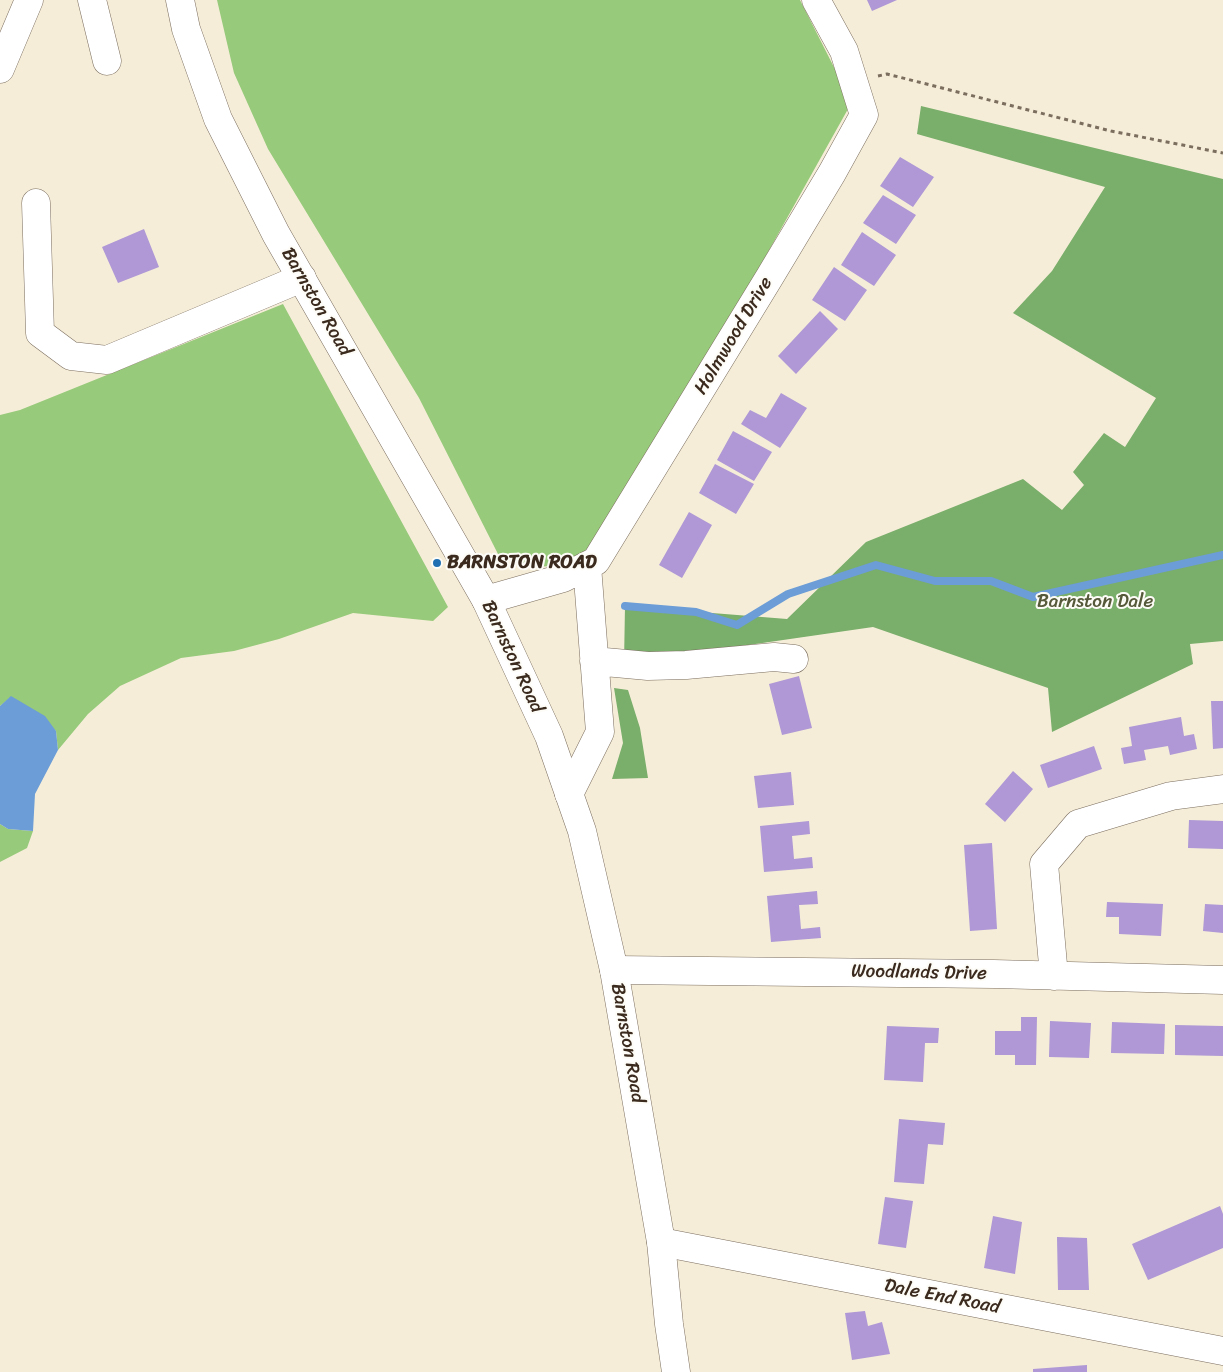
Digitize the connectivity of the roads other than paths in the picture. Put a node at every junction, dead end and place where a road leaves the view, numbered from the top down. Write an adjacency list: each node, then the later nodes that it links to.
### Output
1 (29, 0): 6 (street)
2 (92, 0): 5 (street)
3 (180, 0): 8 (street, Barnston Road)
4 (816, 0): 9 (street, Holmwood Drive)
5 (107, 61)
6 (0, 69)
7 (36, 203): 8 (street)
8 (302, 278): 10 (street, Barnston Road)
9 (587, 566): 10 (street, Holmwood Drive); 12 (street)
10 (486, 600): 14 (street, Barnston Road)
11 (794, 659): 12 (street)
12 (594, 661): 14 (street)
13 (1223, 789): 16 (street)
14 (569, 794): 15 (street, Barnston Road)
15 (614, 970): 16 (street, Woodlands Drive); 18 (street, Barnston Road)
16 (1054, 976): 17 (street, Woodlands Drive)
17 (1223, 980)
18 (661, 1242): 19 (street, Dale End Road); 20 (street, Barnston Road)
19 (1223, 1351)
20 (676, 1372)

